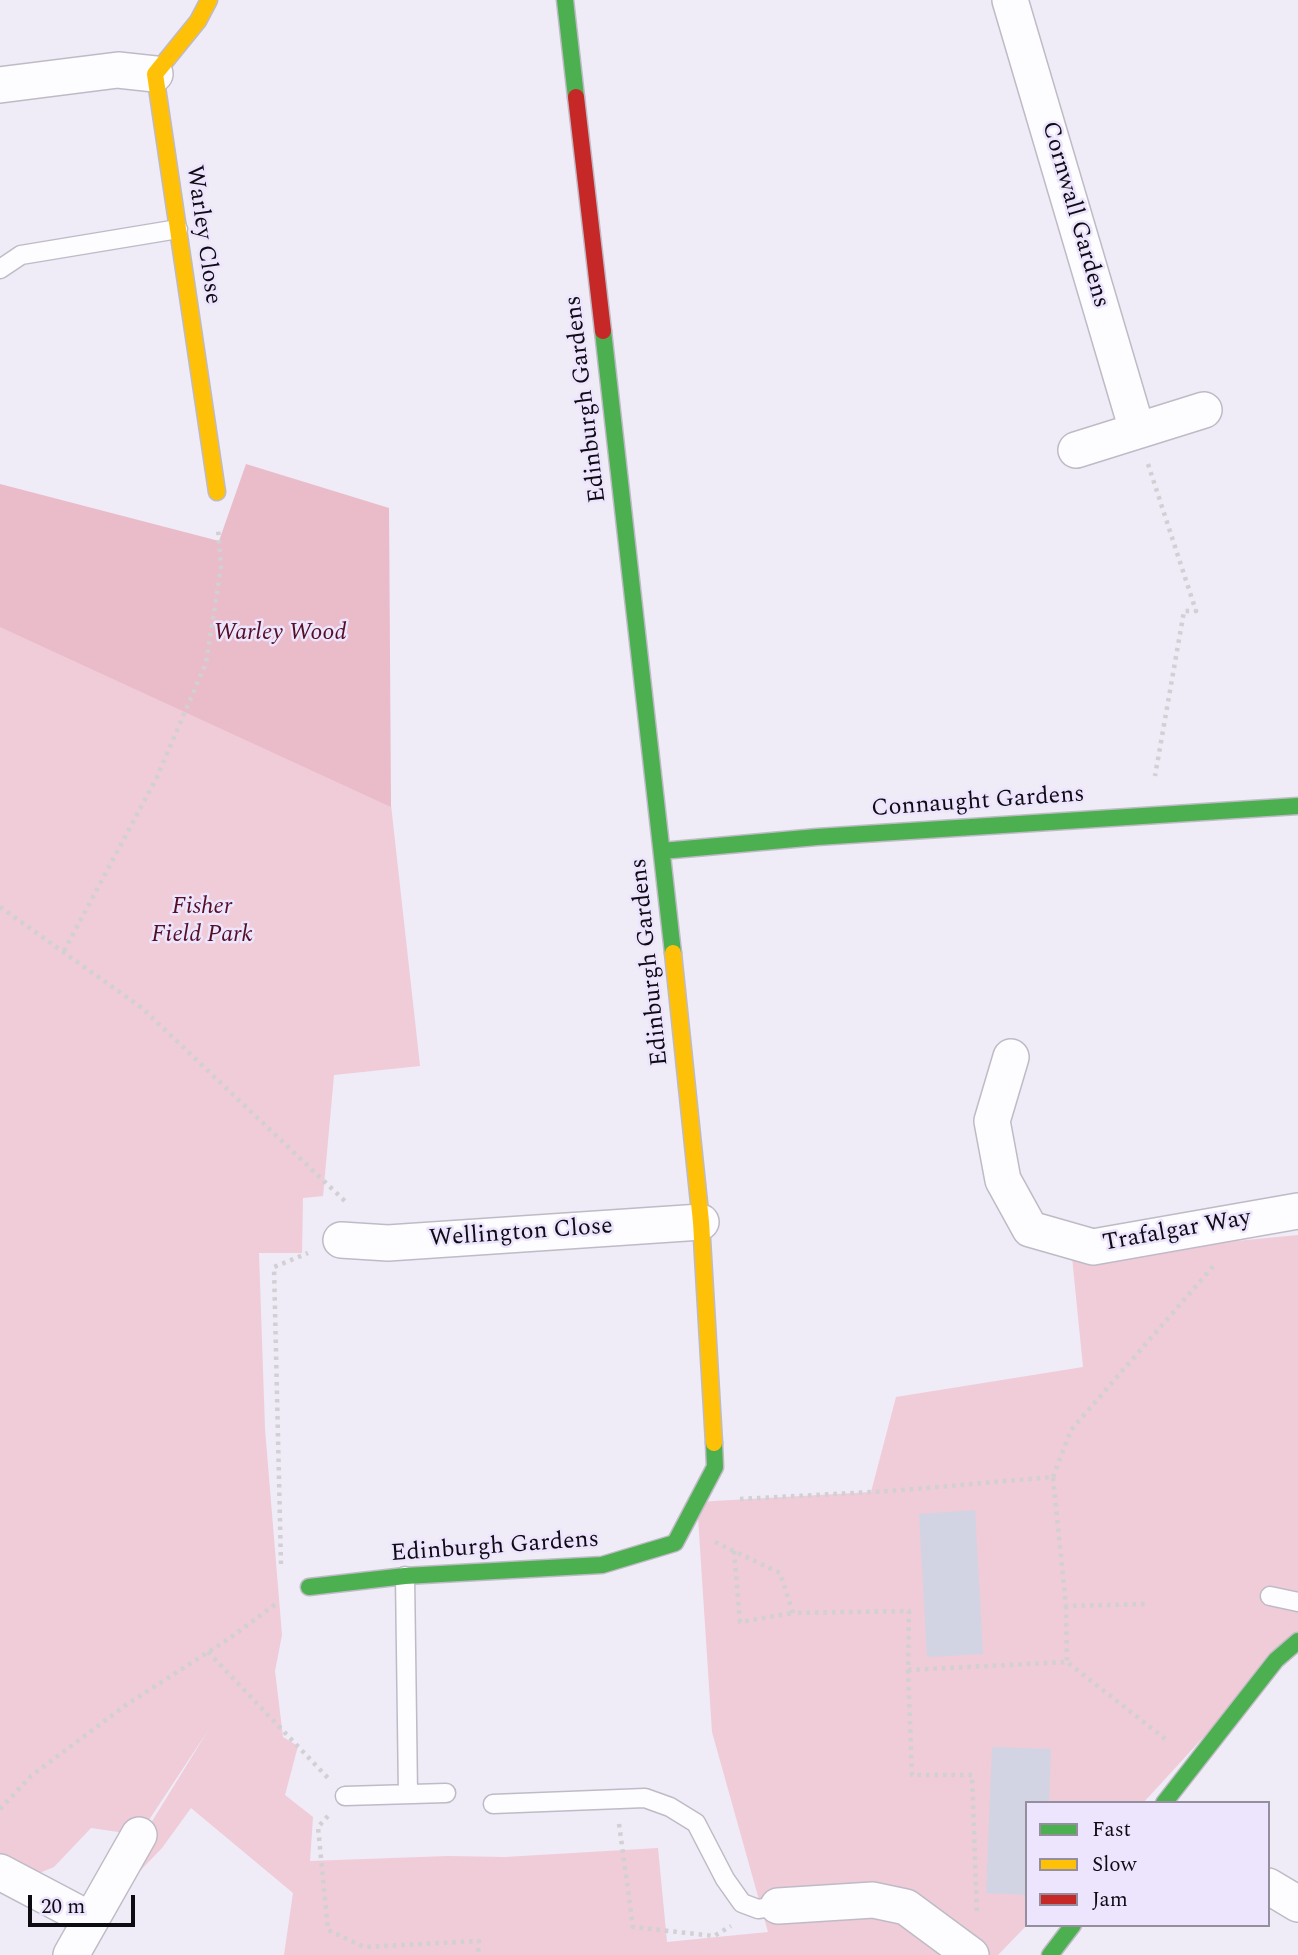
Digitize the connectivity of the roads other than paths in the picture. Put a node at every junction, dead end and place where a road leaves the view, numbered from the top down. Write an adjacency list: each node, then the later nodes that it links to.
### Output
1 (209, 0): 4 (street)
2 (565, 0): 13 (street, Edinburgh Gardens)
3 (1010, 0): 9 (street, Cornwall Gardens)
4 (155, 74): 5 (street); 6 (street, Warley Close)
5 (0, 85)
6 (178, 229): 7 (lane); 11 (street, Warley Close)
7 (0, 269)
8 (1204, 410): 9 (street)
9 (1137, 430): 10 (street)
10 (1076, 450)
11 (217, 492)
12 (1298, 806): 13 (street, Connaught Gardens)
13 (662, 851): 16 (street, Edinburgh Gardens)
14 (1012, 1057): 15 (street, Trafalgar Way)
15 (1298, 1211)
16 (701, 1222): 17 (street, Wellington Close); 18 (street, Edinburgh Gardens)
17 (341, 1240)
18 (405, 1576): 19 (street, Edinburgh Gardens); 24 (lane)
19 (309, 1587)
20 (1270, 1596): 21 (lane)
21 (1298, 1602)
22 (1298, 1641): 26 (street)
23 (446, 1793): 24 (lane)
24 (408, 1794): 25 (lane)
25 (345, 1796)
26 (1166, 1801)
27 (493, 1804): 32 (lane)
28 (139, 1835): 33 (street)
29 (0, 1871): 33 (street)
30 (1270, 1887): 31 (street)
31 (1298, 1904)
32 (768, 1908): 35 (street)
33 (91, 1920): 36 (street)
34 (1072, 1927): 37 (street)
35 (974, 1941)
36 (71, 1955)
37 (1051, 1955)

